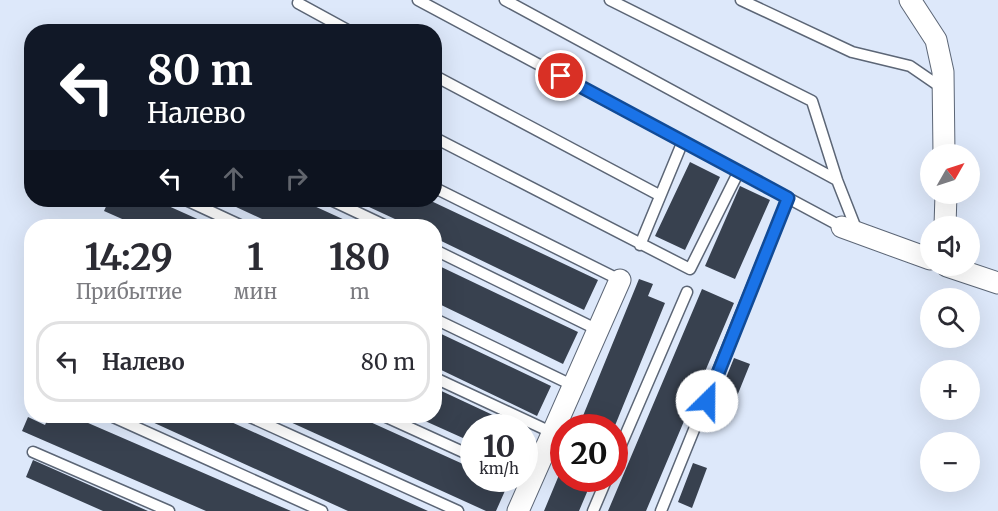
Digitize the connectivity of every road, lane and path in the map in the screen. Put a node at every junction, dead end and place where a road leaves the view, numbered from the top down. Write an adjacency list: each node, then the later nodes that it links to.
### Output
1 (418, 0): 10 (lane)
2 (505, 0): 14 (lane)
3 (610, 0): 14 (lane)
4 (741, 0): 9 (lane)
5 (910, 0): 9 (street)
6 (298, 3): 7 (lane)
7 (336, 24)
8 (442, 80): 16 (lane)
9 (942, 88): 12 (street)
10 (683, 141): 13 (lane); 16 (lane)
11 (442, 142): 23 (lane)
12 (944, 144)
13 (739, 171): 17 (lane); 23 (lane)
14 (837, 180): 22 (lane)
15 (442, 191): 27 (lane)
16 (659, 195): 23 (lane)
17 (788, 198): 22 (lane); 51 (lane)
18 (201, 207): 20 (lane)
19 (346, 207): 21 (lane)
20 (227, 219)
21 (371, 219)
22 (850, 229): 25 (street)
23 (640, 244)
24 (442, 253): 31 (lane)
25 (920, 255)
26 (977, 276): 28 (street)
27 (620, 280): 31 (street)
28 (998, 283)
29 (687, 292): 38 (lane)
30 (442, 322): 33 (lane)
31 (598, 330): 33 (street)
32 (442, 381): 39 (lane)
33 (573, 386): 34 (street)
34 (561, 414)
35 (127, 423): 47 (lane)
36 (263, 423): 48 (lane)
37 (399, 423): 41 (lane)
38 (628, 429)
39 (550, 432)
40 (550, 438): 43 (street)
41 (460, 451)
42 (33, 452): 46 (lane)
43 (538, 459)
44 (522, 492): 49 (street)
45 (601, 492): 50 (lane)
46 (169, 511)
47 (322, 511)
48 (458, 511)
49 (518, 511)
50 (593, 511)
51 (661, 511)

